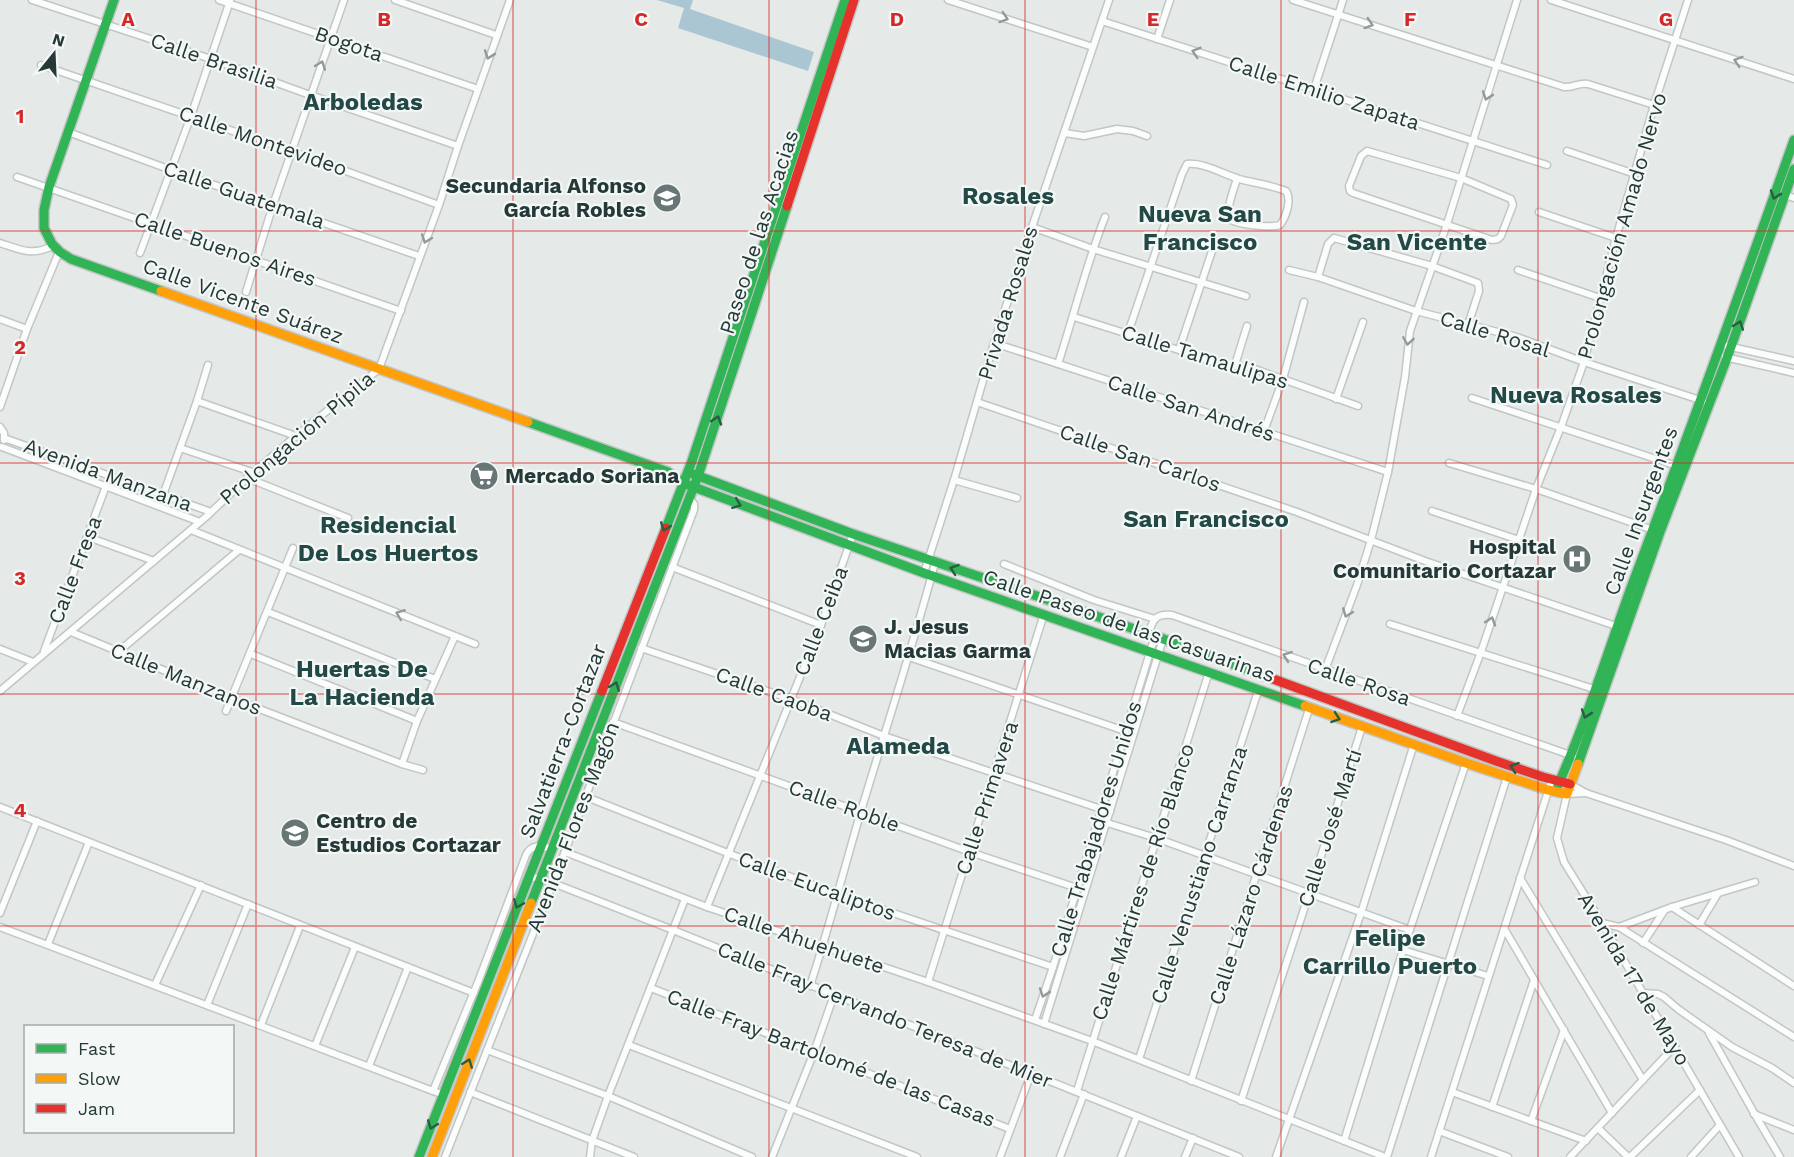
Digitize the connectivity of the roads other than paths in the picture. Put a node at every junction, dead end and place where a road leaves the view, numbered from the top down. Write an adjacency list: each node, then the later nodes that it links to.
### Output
1 (33, 0): 20 (street, Calle Brasilia)
2 (114, 0): 20 (main road)
3 (219, 0): 17 (street, Bogota)
4 (344, 0): 22 (street)
5 (395, 0): 21 (street)
6 (510, 0): 21 (street, Prolongación Pípila)
7 (845, 0): 118 (main road, Paseo de las Acacias)
8 (854, 0): 121 (main road, Paseo de las Acacias, one-way to 8)
9 (948, 0): 25 (street, one-way to 25)
10 (1109, 0): 19 (street, Privada Rosales)
11 (1170, 0): 23 (street)
12 (1293, 0): 18 (street)
13 (1343, 0): 18 (street)
14 (1517, 0): 28 (street)
15 (1551, 0): 24 (street)
16 (1688, 0): 24 (street, Prolongación Amado Nervo)
17 (230, 2): 22 (street, Bogota); 26 (street)
18 (1339, 14): 28 (street, one-way to 28); 32 (street)
19 (1102, 21): 23 (street, Calle Emilio Zapata); 25 (street, Privada Rosales)
20 (106, 24): 26 (street, Calle Brasilia); 30 (main road)
21 (496, 35): 31 (street, Prolongación Pípila, one-way to 31)
22 (331, 38): 31 (street, Bogota); 33 (street, one-way to 22)
23 (1156, 39): 32 (street, Calle Emilio Zapata, one-way to 23)
24 (1675, 40): 29 (street, one-way to 24); 34 (street, Prolongación Amado Nervo)
25 (1093, 47): 37 (street, Privada Rosales)
26 (211, 58): 33 (street, Calle Brasilia); 35 (street)
27 (40, 65): 30 (street, Calle Montevideo)
28 (1497, 67): 34 (street); 40 (street, one-way to 40)
29 (1794, 79)
30 (86, 80): 35 (street, Calle Montevideo); 36 (main road)
31 (478, 89): 41 (street, Prolongación Pípila)
32 (1314, 89): 40 (street, Calle Emilio Zapata)
33 (310, 95): 41 (street, Calle Brasilia); 42 (street)
34 (1654, 105): 47 (street, Prolongación Amado Nervo)
35 (191, 116): 42 (street, Calle Montevideo); 46 (street)
36 (68, 132): 46 (street, Calle Guatemala); 51 (main road)
37 (1065, 133): 38 (street); 59 (street, Privada Rosales)
38 (1147, 136)
39 (1794, 140): 88 (main road, Calle Insurgentes, one-way to 88)
40 (1472, 141): 44 (street, Calle Emilio Zapata); 50 (street)
41 (458, 146): 54 (street, Prolongación Pípila)
42 (291, 151): 53 (street); 54 (street, Calle Montevideo)
43 (1567, 151): 47 (street)
44 (1547, 165)
45 (1794, 169): 52 (main road, Calle Insurgentes)
46 (171, 170): 53 (street, Calle Guatemala); 57 (street)
47 (1635, 174): 60 (street, Prolongación Amado Nervo)
48 (17, 177): 51 (street, Calle Buenos Aires)
49 (1237, 178): 49 (street); 68 (street)
50 (1461, 178): 58 (street); 58 (street); 58 (street)
51 (49, 187): 57 (street, Calle Buenos Aires); 63 (main road)
52 (1790, 197): 88 (main road, Calle Insurgentes, one-way to 52)
53 (273, 205): 66 (street, Calle Guatemala); 67 (street)
54 (439, 205): 66 (street, Prolongación Pípila, one-way to 66)
55 (1539, 212): 60 (street)
56 (1105, 217): 64 (street)
57 (152, 224): 65 (street); 67 (street, Calle Buenos Aires)
58 (1446, 224): 69 (street)
59 (1032, 227): 64 (street); 87 (street, Privada Rosales)
60 (1616, 238): 76 (street, Prolongación Amado Nervo)
61 (0, 243): 63 (street)
62 (1214, 245): 73 (street)
63 (56, 249): 85 (street); 96 (main road, Calle Vicente Suárez)
64 (1093, 249): 68 (street); 80 (street)
65 (140, 253)
66 (419, 256): 78 (street, Prolongación Pípila)
67 (255, 260): 74 (street); 78 (street, Calle Buenos Aires)
68 (1150, 266): 73 (street); 86 (street)
69 (1432, 266): 72 (street); 79 (street); 83 (street)
70 (1289, 270): 72 (street, Calle Rosal)
71 (1518, 270): 76 (street)
72 (1318, 277): 79 (street, Calle Rosal)
73 (1202, 282): 75 (street); 89 (street)
74 (246, 292)
75 (1246, 296)
76 (1600, 298): 92 (street, Prolongación Amado Nervo)
77 (1304, 302): 99 (street)
78 (401, 311): 96 (street, Prolongación Pípila)
79 (1416, 311): 83 (street, Calle Rosal); 119 (street, one-way to 119)
80 (1074, 316): 86 (street, Calle Tamaulipas); 93 (street)
81 (0, 319): 85 (street)
82 (1363, 322): 102 (street)
83 (1468, 325): 92 (street, Calle Rosal)
84 (1247, 326): 95 (street)
85 (27, 329): 100 (street)
86 (1128, 333): 89 (street, Calle Tamaulipas)
87 (994, 343): 93 (street, Calle San Andrés); 104 (street, Privada Rosales)
88 (1727, 345): 90 (main road, Calle Insurgentes); 91 (street)
89 (1179, 350): 95 (street, Calle Tamaulipas)
90 (1723, 357): 97 (street); 105 (main road, Calle Insurgentes)
91 (1794, 361)
92 (1584, 362): 105 (street, Calle Rosal); 108 (street, Prolongación Amado Nervo)
93 (1058, 364): 110 (street, Calle San Andrés)
94 (208, 365): 103 (street)
95 (1235, 365): 99 (street, Calle Tamaulipas)
96 (379, 369): 111 (street, Prolongación Pípila); 117 (main road, Calle Vicente Suárez)
97 (1794, 373)
98 (0, 379): 100 (street)
99 (1282, 379): 102 (street, Calle Tamaulipas); 110 (street)
100 (8, 382): 107 (street)
101 (1472, 398): 108 (street)
102 (1336, 399): 106 (street, Calle Tamaulipas)
103 (197, 401): 111 (street); 114 (street)
104 (977, 402): 123 (street, Privada Rosales); 139 (street, Calle San Carlos)
105 (1706, 402): 116 (main road, Calle Insurgentes); 136 (main road, Calle Insurgentes)
106 (1358, 406)
107 (0, 407)
108 (1561, 427): 116 (street); 127 (street, Prolongación Amado Nervo)
109 (0, 428): 112 (street)
110 (1264, 431): 119 (street, Calle San Andrés)
111 (296, 436): 120 (street, Prolongación Pípila)
112 (4, 438): 113 (street); 128 (street, Avenida Manzana)
113 (1, 448): 125 (street, Avenida Manzana)
114 (180, 448): 120 (street); 128 (street)
115 (1449, 463): 127 (street)
116 (1677, 466): 136 (main road, Calle Insurgentes)
117 (668, 472): 118 (main road, Calle Vicente Suárez); 124 (main road, Calle Vicente Suárez)
118 (687, 472): 121 (main road, Calle Paseo de las Casuarinas); 124 (main road, Salvatierra-Cortazar)
119 (1388, 472): 139 (street)
120 (255, 473): 122 (street, Prolongación Pípila)
121 (698, 476): 126 (main road, Salvatierra-Cortazar); 137 (main road, Calle Paseo de las Casuarinas)
122 (247, 478): 132 (street, Prolongación Pípila); 133 (street)
123 (954, 480): 130 (street); 145 (street, Privada Rosales)
124 (683, 483): 126 (main road, Calle Paseo de las Casuarinas); 209 (main road, Salvatierra-Cortazar, one-way to 209)
125 (106, 486): 134 (street, Avenida Manzana); 138 (street, Calle Fresa)
126 (693, 487): 129 (main road, Salvatierra-Cortazar); 141 (main road, Calle Paseo de las Casuarinas, one-way to 141)
127 (1536, 489): 136 (street); 140 (street, Prolongación Amado Nervo)
128 (163, 495): 132 (street, Avenida Manzana)
129 (689, 498): 147 (street, Avenida Flores Magón); 210 (main road, Salvatierra-Cortazar, one-way to 129)
130 (1017, 498)
131 (1431, 511): 140 (street)
132 (212, 512): 134 (street, Prolongación Pípila)
133 (348, 518)
134 (200, 522): 135 (street, Prolongación Pípila)
135 (191, 530): 143 (street); 144 (street, Prolongación Pípila)
136 (1656, 531): 155 (main road, Calle Insurgentes)
137 (853, 534): 141 (street, Calle Ceiba); 145 (main road, Calle Paseo de las Casuarinas)
138 (88, 537): 144 (street); 165 (street, Calle Fresa)
139 (1371, 540): 150 (street, Calle San Carlos); 169 (street, one-way to 169)
140 (1519, 540): 150 (street, Prolongación Amado Nervo)
141 (850, 546): 149 (main road, Calle Paseo de las Casuarinas); 154 (street, Calle Ceiba)
142 (293, 548): 148 (street)
143 (240, 549): 148 (street); 162 (street)
144 (154, 561): 157 (street, Prolongación Pípila)
145 (931, 561): 149 (street, Privada Rosales); 156 (main road, Calle Paseo de las Casuarinas, one-way to 145)
146 (1004, 564): 156 (street, Calle Rosa)
147 (672, 567): 154 (street); 160 (street, Avenida Flores Magón)
148 (285, 568): 151 (street); 158 (street, one-way to 148)
149 (928, 574): 152 (main road, Calle Paseo de las Casuarinas); 167 (street, Privada Rosales)
150 (1502, 587): 155 (street, Calle San Carlos); 163 (street, Prolongación Amado Nervo, one-way to 150)
151 (267, 612): 166 (street); 171 (street)
152 (1044, 614): 164 (main road, Calle Paseo de las Casuarinas); 175 (street, Calle Primavera)
153 (1390, 624): 163 (street)
154 (821, 625): 177 (street, Calle Ceiba)
155 (1621, 628): 174 (main road, Calle Insurgentes)
156 (1154, 630): 164 (street, Calle Trabajadores Unidos); 169 (street, Calle Rosa, one-way to 156); 194 (main road, Calle Paseo de las Casuarinas, one-way to 156)
157 (71, 632): 162 (street, Calle Manzanos); 165 (street, Prolongación Pípila)
158 (455, 636): 159 (street); 171 (street)
159 (476, 644)
160 (641, 648): 177 (street, Calle Caoba); 182 (street, Avenida Flores Magón)
161 (0, 649): 168 (street)
162 (118, 652): 176 (street, Calle Manzanos)
163 (1481, 652): 174 (street); 180 (street, Prolongación Amado Nervo)
164 (1154, 653): 170 (main road, Calle Paseo de las Casuarinas); 184 (street, Calle Trabajadores Unidos); 203 (street, Calle Trabajadores Unidos)
165 (43, 654): 168 (street, Prolongación Pípila)
166 (251, 654): 176 (street); 181 (street)
167 (909, 657): 175 (street); 185 (street, Privada Rosales)
168 (33, 662): 172 (street, Prolongación Pípila)
169 (1325, 670): 180 (street, Calle Rosa)
170 (1209, 672): 173 (main road, Calle Paseo de las Casuarinas); 207 (street, Calle Mártires de Río Blanco)
171 (435, 679): 181 (street)
172 (0, 691)
173 (1258, 691): 178 (main road, Calle Paseo de las Casuarinas); 214 (street, Calle Venustiano Carranza)
174 (1599, 691): 187 (main road, Calle Insurgentes)
175 (1020, 694): 184 (street); 191 (street, Calle Primavera)
176 (231, 698): 179 (street); 189 (street, Calle Manzanos)
177 (790, 699): 185 (street, Calle Caoba); 192 (street, Calle Ceiba)
178 (1309, 709): 183 (main road, Calle Paseo de las Casuarinas, one-way to 183); 219 (street, Calle Lázaro Cárdenas)
179 (226, 711)
180 (1457, 716): 187 (street, Calle Rosa)
181 (417, 721): 189 (street)
182 (613, 722): 192 (street, Calle Roble); 199 (street, Avenida Flores Magón)
183 (1362, 727): 186 (main road, Calle Paseo de las Casuarinas); 228 (street, Calle José Martí)
184 (1125, 731): 201 (street, Calle Trabajadores Unidos)
185 (884, 735): 191 (street, Calle Caoba); 202 (street, Privada Rosales)
186 (1414, 744): 188 (main road, Calle Paseo de las Casuarinas); 236 (street)
187 (1575, 757): 194 (main road, Calle Insurgentes); 195 (main road, Calle Insurgentes)
188 (1466, 763): 193 (main road, Calle Paseo de las Casuarinas); 243 (street)
189 (402, 764): 190 (street, Calle Manzanos)
190 (423, 770)
191 (995, 773): 201 (street, Calle Caoba); 212 (street, Calle Primavera)
192 (760, 776): 202 (street, Calle Roble); 213 (street, Calle Ceiba)
193 (1507, 777): 196 (main road, Calle Paseo de las Casuarinas); 251 (street)
194 (1556, 780): 195 (main road, Calle Paseo de las Casuarinas); 196 (main road, Calle Insurgentes)
195 (1570, 784): 197 (street); 198 (main road, Calle Insurgentes)
196 (1552, 791): 198 (main road, Calle Paseo de las Casuarinas); 221 (street)
197 (1586, 793): 198 (street); 217 (street)
198 (1567, 794): 237 (street, Avenida 17 de Mayo)
199 (584, 796): 211 (street, Avenida Flores Magón); 213 (street, Calle Eucaliptos)
200 (0, 807): 205 (street)
201 (1101, 809): 203 (street, Calle Caoba); 204 (street, Calle Trabajadores Unidos)
202 (861, 812): 212 (street, Calle Roble); 227 (street, Privada Rosales)
203 (1110, 812): 206 (street, Calle Trabajadores Unidos)
204 (1098, 820): 206 (street); 226 (street, Calle Trabajadores Unidos)
205 (37, 821): 208 (street); 235 (street)
206 (1107, 823): 207 (street); 267 (street, Calle Trabajadores Unidos)
207 (1156, 838): 214 (street); 272 (street, Calle Mártires de Río Blanco)
208 (89, 842): 225 (street); 247 (street)
209 (541, 846): 210 (street); 215 (main road, Salvatierra-Cortazar); 257 (street)
210 (552, 849): 216 (main road, Salvatierra-Cortazar)
211 (565, 852): 218 (street, Avenida Flores Magón); 230 (street, Calle Ahuehuete)
212 (970, 852): 226 (street, Calle Roble); 245 (street, Calle Primavera)
213 (730, 854): 227 (street, Calle Eucaliptos); 232 (street, Calle Ceiba)
214 (1206, 856): 219 (street); 278 (street, Calle Venustiano Carranza)
215 (537, 858): 216 (street); 220 (main road, Salvatierra-Cortazar)
216 (547, 862): 218 (street); 222 (main road, Salvatierra-Cortazar)
217 (1793, 865)
218 (559, 866): 224 (street, Avenida Flores Magón)
219 (1258, 874): 228 (street); 282 (street, Calle Lázaro Cárdenas)
220 (529, 876): 222 (street, Calle Fray Cervando Teresa de Mier); 257 (main road, Salvatierra-Cortazar, one-way to 257)
221 (1520, 878): 244 (street); 281 (street)
222 (541, 880): 224 (street, Calle Fray Cervando Teresa de Mier); 312 (main road, Salvatierra-Cortazar, one-way to 222)
223 (1755, 882): 229 (street)
224 (553, 884): 242 (street, Calle Fray Cervando Teresa de Mier); 276 (street, Avenida Flores Magón)
225 (201, 885): 231 (street); 258 (street)
226 (1077, 888): 253 (street, Calle Trabajadores Unidos)
227 (837, 894): 245 (street, Calle Eucaliptos); 249 (street, Privada Rosales)
228 (1309, 894): 236 (street); 292 (street, Calle José Martí)
229 (1717, 894): 233 (street); 238 (street)
230 (685, 899): 232 (street, Calle Ahuehuete); 242 (street)
231 (248, 904): 239 (street); 265 (street)
232 (707, 907): 249 (street, Calle Ahuehuete)
233 (1672, 907): 234 (street); 238 (street)
234 (1664, 910): 241 (street); 246 (street)
235 (0, 913)
236 (1360, 913): 243 (street); 298 (street)
237 (1602, 923): 241 (street); 263 (street, Avenida 17 de Mayo)
238 (1699, 925): 260 (street)
239 (300, 926): 248 (street); 268 (street)
240 (0, 927): 247 (street)
241 (1619, 927): 246 (street)
242 (673, 930): 259 (street, Calle Fray Cervando Teresa de Mier); 261 (street)
243 (1410, 930): 250 (street)
244 (1505, 930): 254 (street); 255 (street)
245 (945, 931): 253 (street, Calle Eucaliptos); 256 (street, Calle Primavera)
246 (1643, 943): 271 (street)
247 (48, 944): 258 (street)
248 (355, 947): 252 (street); 274 (street)
249 (823, 947): 256 (street, Calle Ahuehuete); 259 (street, Privada Rosales)
250 (1403, 950): 251 (street); 309 (street)
251 (1449, 965): 254 (street); 325 (street)
252 (408, 967): 262 (street); 279 (street)
253 (1053, 967): 266 (street, Calle Trabajadores Unidos, one-way to 266)
254 (1488, 976): 288 (street)
255 (1534, 980): 269 (street); 293 (street)
256 (928, 982): 266 (street, Calle Ahuehuete)
257 (482, 984): 262 (street); 290 (main road, Salvatierra-Cortazar)
258 (155, 985): 265 (street)
259 (810, 986): 264 (street, Calle Fray Cervando Teresa de Mier)
260 (1794, 986)
261 (651, 988): 273 (street); 277 (street, Calle Fray Bartolomé de las Casas)
262 (474, 993): 285 (street)
263 (1642, 993): 270 (street); 275 (street, Avenida 17 de Mayo)
264 (834, 995): 277 (street); 280 (street, Calle Fray Cervando Teresa de Mier)
265 (207, 1005): 268 (street)
266 (1035, 1020): 267 (street, Calle Ahuehuete)
267 (1044, 1024): 272 (street, Calle Ahuehuete)
268 (261, 1025): 274 (street)
269 (1564, 1030): 295 (street); 299 (street)
270 (1708, 1030): 283 (street); 296 (street)
271 (1794, 1037)
272 (1092, 1041): 278 (street, Calle Ahuehuete); 286 (street, Calle Mártires de Río Blanco)
273 (629, 1045): 291 (street); 294 (street)
274 (315, 1046): 279 (street)
275 (1675, 1046): 281 (street); 284 (street, Avenida 17 de Mayo)
276 (487, 1050): 287 (street, Avenida Flores Magón); 291 (street)
277 (814, 1052): 294 (street); 303 (street, Calle Fray Bartolomé de las Casas)
278 (1139, 1059): 282 (street, Calle Ahuehuete)
279 (369, 1066): 285 (street)
280 (1031, 1074): 286 (street, Calle Fray Cervando Teresa de Mier); 303 (street)
281 (1642, 1080): 295 (street)
282 (1191, 1081): 292 (street, Calle Ahuehuete)
283 (1794, 1083)
284 (1700, 1090): 301 (street, Avenida 17 de Mayo); 329 (street)
285 (434, 1091): 290 (street)
286 (1077, 1091): 289 (street, Calle Fray Cervando Teresa de Mier)
287 (470, 1092): 308 (street); 313 (street, Avenida Flores Magón)
288 (1452, 1092): 293 (street); 305 (street)
289 (1084, 1094): 297 (street, Calle Fray Cervando Teresa de Mier); 320 (street)
290 (444, 1095): 311 (main road, Salvatierra-Cortazar, one-way to 311)
291 (608, 1096): 308 (street); 316 (street)
292 (1240, 1101): 298 (street, Calle Ahuehuete)
293 (1492, 1107): 299 (street)
294 (792, 1108): 317 (street); 318 (street)
295 (1612, 1113): 302 (street)
296 (1754, 1113): 300 (street); 306 (street)
297 (1137, 1116): 307 (street, Calle Fray Cervando Teresa de Mier); 321 (street)
298 (1290, 1120): 309 (street, Calle Ahuehuete); 324 (street)
299 (1531, 1121): 310 (street)
300 (1778, 1124): 304 (street); 306 (street)
301 (1720, 1125): 330 (street); 331 (street, Avenida 17 de Mayo)
302 (1598, 1128): 310 (street); 329 (street)
303 (1010, 1129): 319 (street)
304 (1794, 1130)
305 (1439, 1131): 326 (street); 327 (street)
306 (1768, 1136): 332 (street)
307 (1193, 1138): 322 (street); 323 (street, Calle Fray Cervando Teresa de Mier)
308 (592, 1141): 314 (street); 315 (street)
309 (1344, 1141): 325 (street, Calle Ahuehuete)
310 (1586, 1141): 328 (street)
311 (419, 1157)
312 (432, 1157)
313 (445, 1157)
314 (590, 1157)
315 (634, 1157)
316 (752, 1157)
317 (772, 1157)
318 (917, 1157)
319 (1000, 1157)
320 (1060, 1157)
321 (1121, 1157)
322 (1185, 1157)
323 (1239, 1157)
324 (1276, 1157)
325 (1386, 1157)
326 (1431, 1157)
327 (1508, 1157)
328 (1570, 1157)
329 (1629, 1157)
330 (1691, 1157)
331 (1739, 1157)
332 (1780, 1157)

